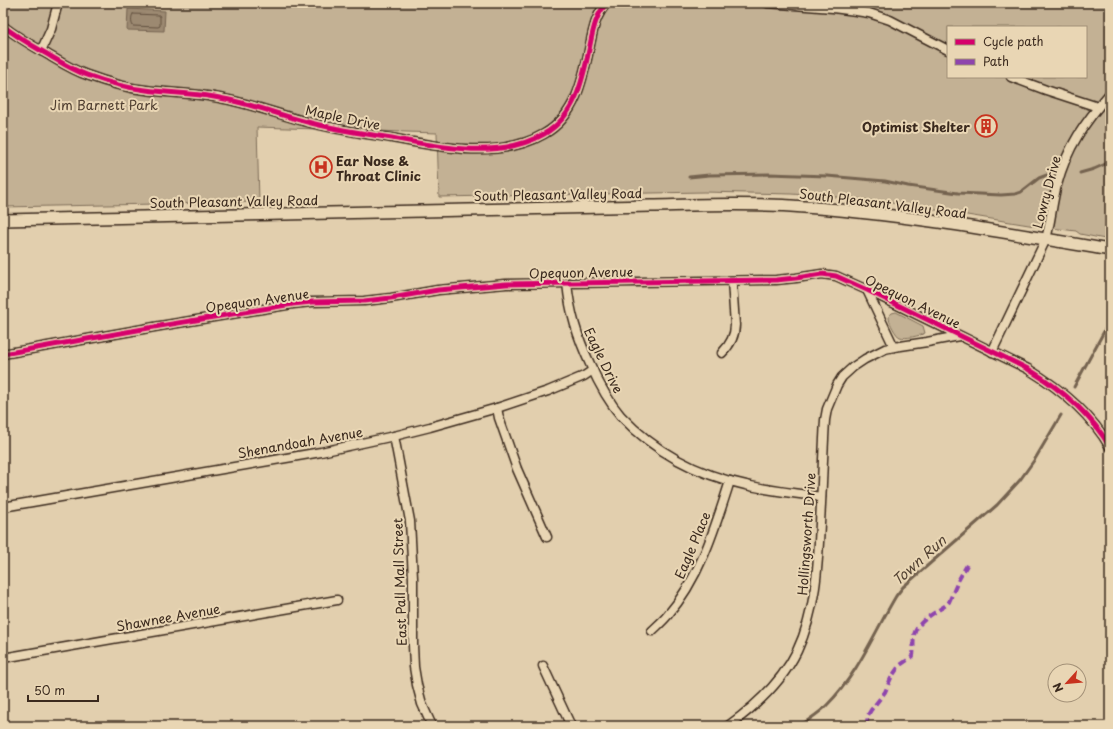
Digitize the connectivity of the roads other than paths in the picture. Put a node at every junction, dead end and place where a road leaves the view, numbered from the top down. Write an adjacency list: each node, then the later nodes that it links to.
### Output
1 (58, 3): 6 (street)
2 (608, 3): 6 (street, Maple Drive)
3 (767, 3): 5 (street)
4 (3, 26): 6 (street, Maple Drive)
5 (947, 49)
6 (41, 51)
7 (1014, 78): 9 (street)
8 (1110, 93): 9 (street, Lowry Drive)
9 (1098, 107): 11 (street, Lowry Drive)
10 (3, 220): 11 (main road, South Pleasant Valley Road)
11 (1046, 239): 12 (main road, South Pleasant Valley Road); 18 (street)
12 (1110, 250)
13 (732, 281): 14 (street, Opequon Avenue); 15 (street, Opequon Avenue); 19 (street)
14 (567, 283): 20 (street, Opequon Avenue); 21 (street, Eagle Drive)
15 (867, 290): 16 (street, Opequon Avenue); 17 (street)
16 (959, 336): 17 (street, Hollingsworth Drive); 18 (street, Opequon Avenue)
17 (894, 346): 26 (street, Hollingsworth Drive)
18 (992, 352): 24 (street, Opequon Avenue)
19 (722, 353)
20 (3, 354)
21 (593, 370): 22 (street, Shenandoah Avenue); 25 (street, Eagle Drive)
22 (497, 408): 23 (street, Shenandoah Avenue); 28 (street)
23 (394, 436): 27 (street, Shenandoah Avenue); 33 (street, East Pall Mall Street)
24 (1110, 448)
25 (730, 481): 26 (street, Eagle Drive); 30 (street, Eagle Place)
26 (821, 497): 35 (street, Hollingsworth Drive)
27 (3, 507)
28 (547, 537)
29 (337, 600): 31 (street, Shawnee Avenue)
30 (652, 631)
31 (3, 658)
32 (543, 666): 34 (street)
33 (432, 726)
34 (571, 726)
35 (728, 726)

